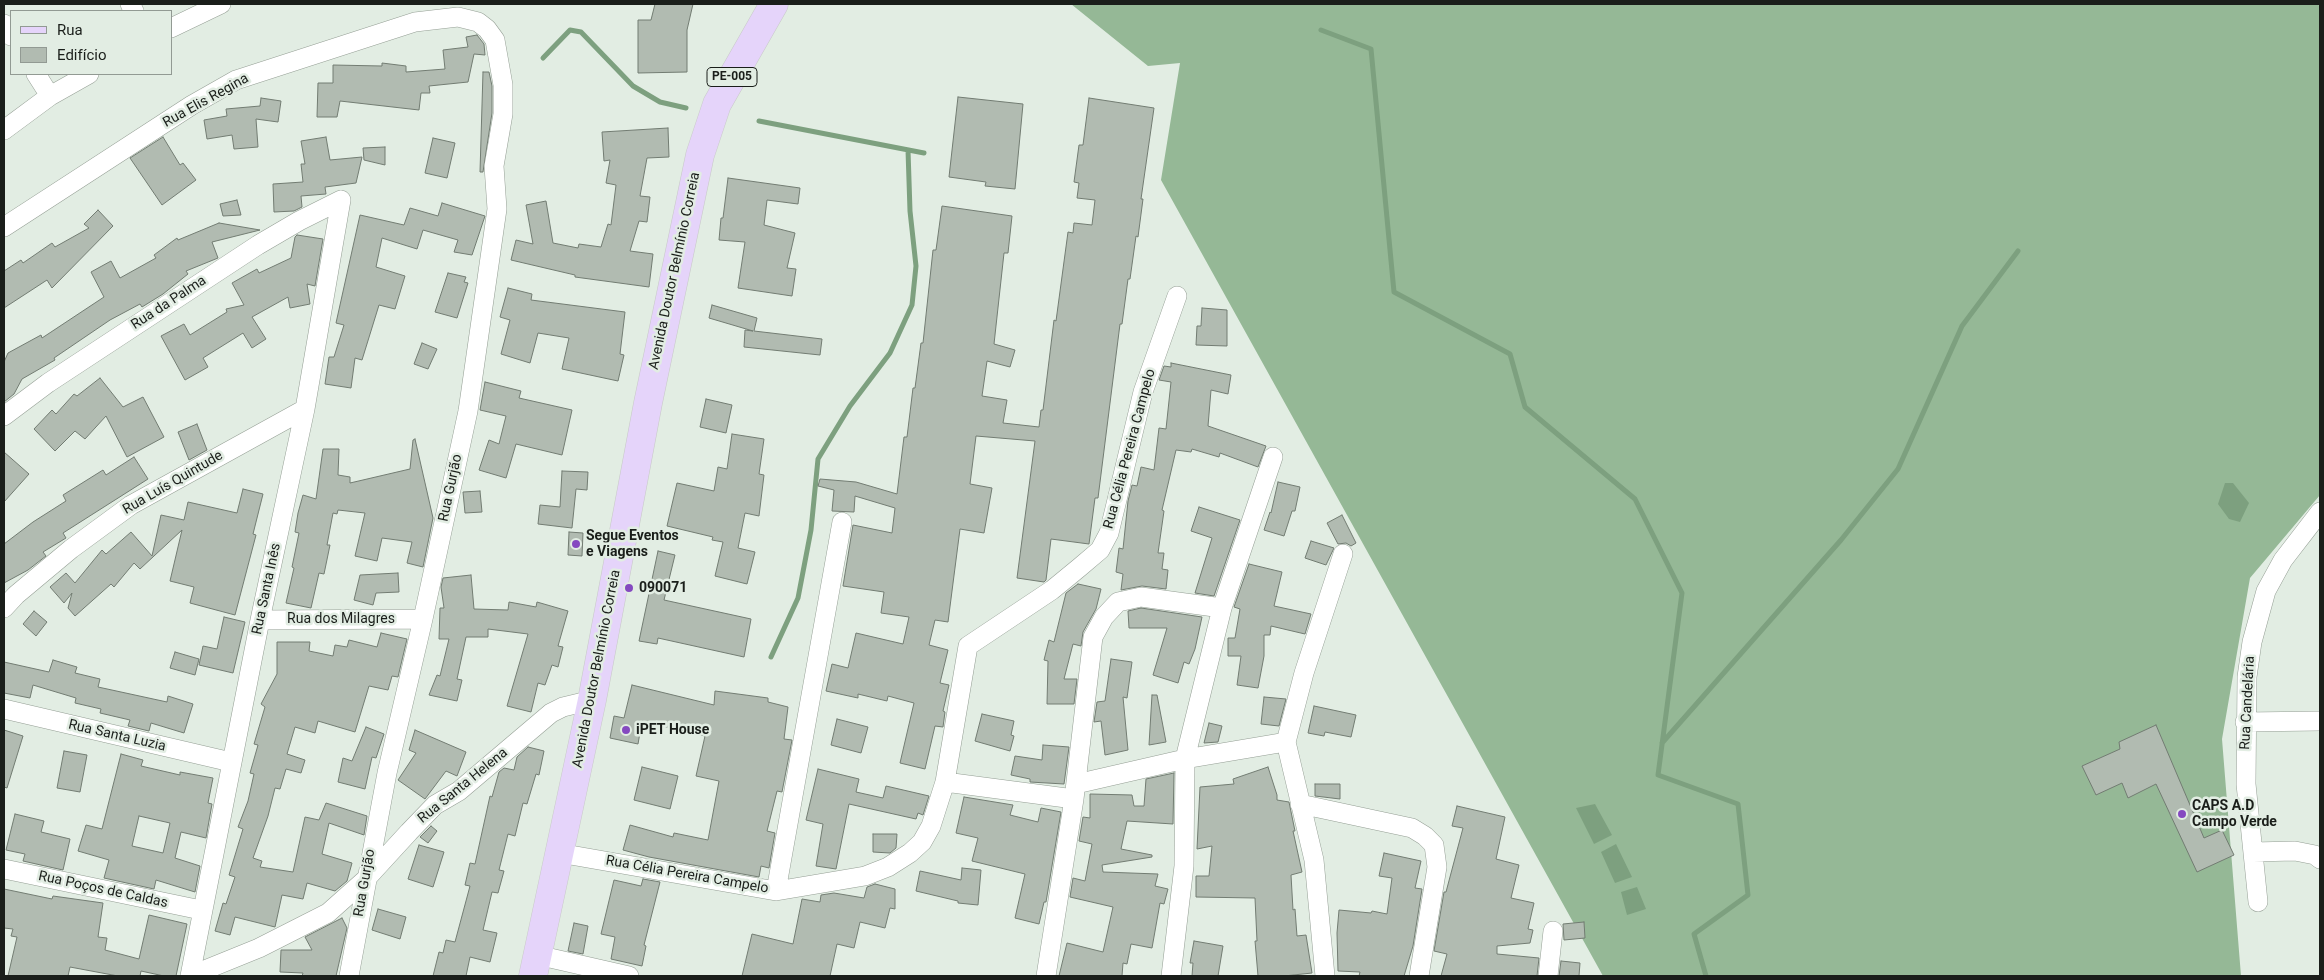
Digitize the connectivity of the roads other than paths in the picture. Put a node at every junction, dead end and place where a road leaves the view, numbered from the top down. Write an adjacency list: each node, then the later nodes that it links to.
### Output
1 (221, 4): 6 (street)
2 (434, 4): 5 (street)
3 (774, 4): 24 (main road, Avenida Doutor Belmínio Correia / PE-005)
4 (458, 17): 5 (street, Rua Elis Regina); 22 (street, Rua Gurjão)
5 (415, 22): 12 (street, Rua Elis Regina)
6 (172, 28)
7 (37, 75): 9 (street)
8 (87, 75): 9 (street)
9 (50, 96): 10 (street)
10 (4, 130)
11 (341, 200): 14 (street, Rua Santa Inês); 15 (street, Rua da Palma)
12 (4, 227)
13 (1176, 296): 31 (street, Rua Célia Pereira Campelo)
14 (305, 409): 20 (street, Rua Luís Quintude); 23 (street, Rua Santa Inês)
15 (4, 416)
16 (1273, 457): 21 (street)
17 (2320, 512): 26 (street, Rua Candelária)
18 (842, 522): 39 (street)
19 (1343, 554): 28 (street)
20 (4, 608)
21 (1222, 608): 29 (street); 32 (street)
22 (423, 619): 23 (street, Rua dos Milagres); 38 (street, Rua Gurjão)
23 (260, 620): 30 (street, Rua Santa Inês)
24 (592, 700): 35 (main road, Avenida Doutor Belmínio Correia / PE-005); 38 (street, Rua Santa Helena)
25 (4, 709): 30 (street, Rua Santa Luzia)
26 (2245, 722): 27 (street); 34 (street, Rua Candelária)
27 (2320, 722)
28 (1286, 742): 29 (street); 33 (street)
29 (1185, 759): 32 (street); 48 (street)
30 (231, 762): 41 (street, Rua Santa Inês)
31 (945, 782): 32 (street); 39 (street, Rua Célia Pereira Campelo)
32 (1075, 791): 47 (street)
33 (1300, 804): 49 (street); 50 (street)
34 (2253, 852): 36 (street); 40 (street, Rua Candelária)
35 (559, 853): 39 (street, Rua Célia Pereira Campelo); 43 (main road, Avenida Doutor Belmínio Correia / PE-005)
36 (2320, 859)
37 (4, 869): 41 (street, Rua Poços de Caldas)
38 (366, 880): 44 (street, Rua Santa Helena); 45 (street, Rua Gurjão)
39 (776, 891)
40 (2258, 902)
41 (201, 910): 44 (street, Rua Santa Inês)
42 (1554, 931): 51 (street)
43 (535, 966): 46 (street)
44 (190, 976)
45 (349, 976)
46 (629, 976)
47 (1046, 976)
48 (1171, 976)
49 (1325, 976)
50 (1419, 976)
51 (1548, 976)

